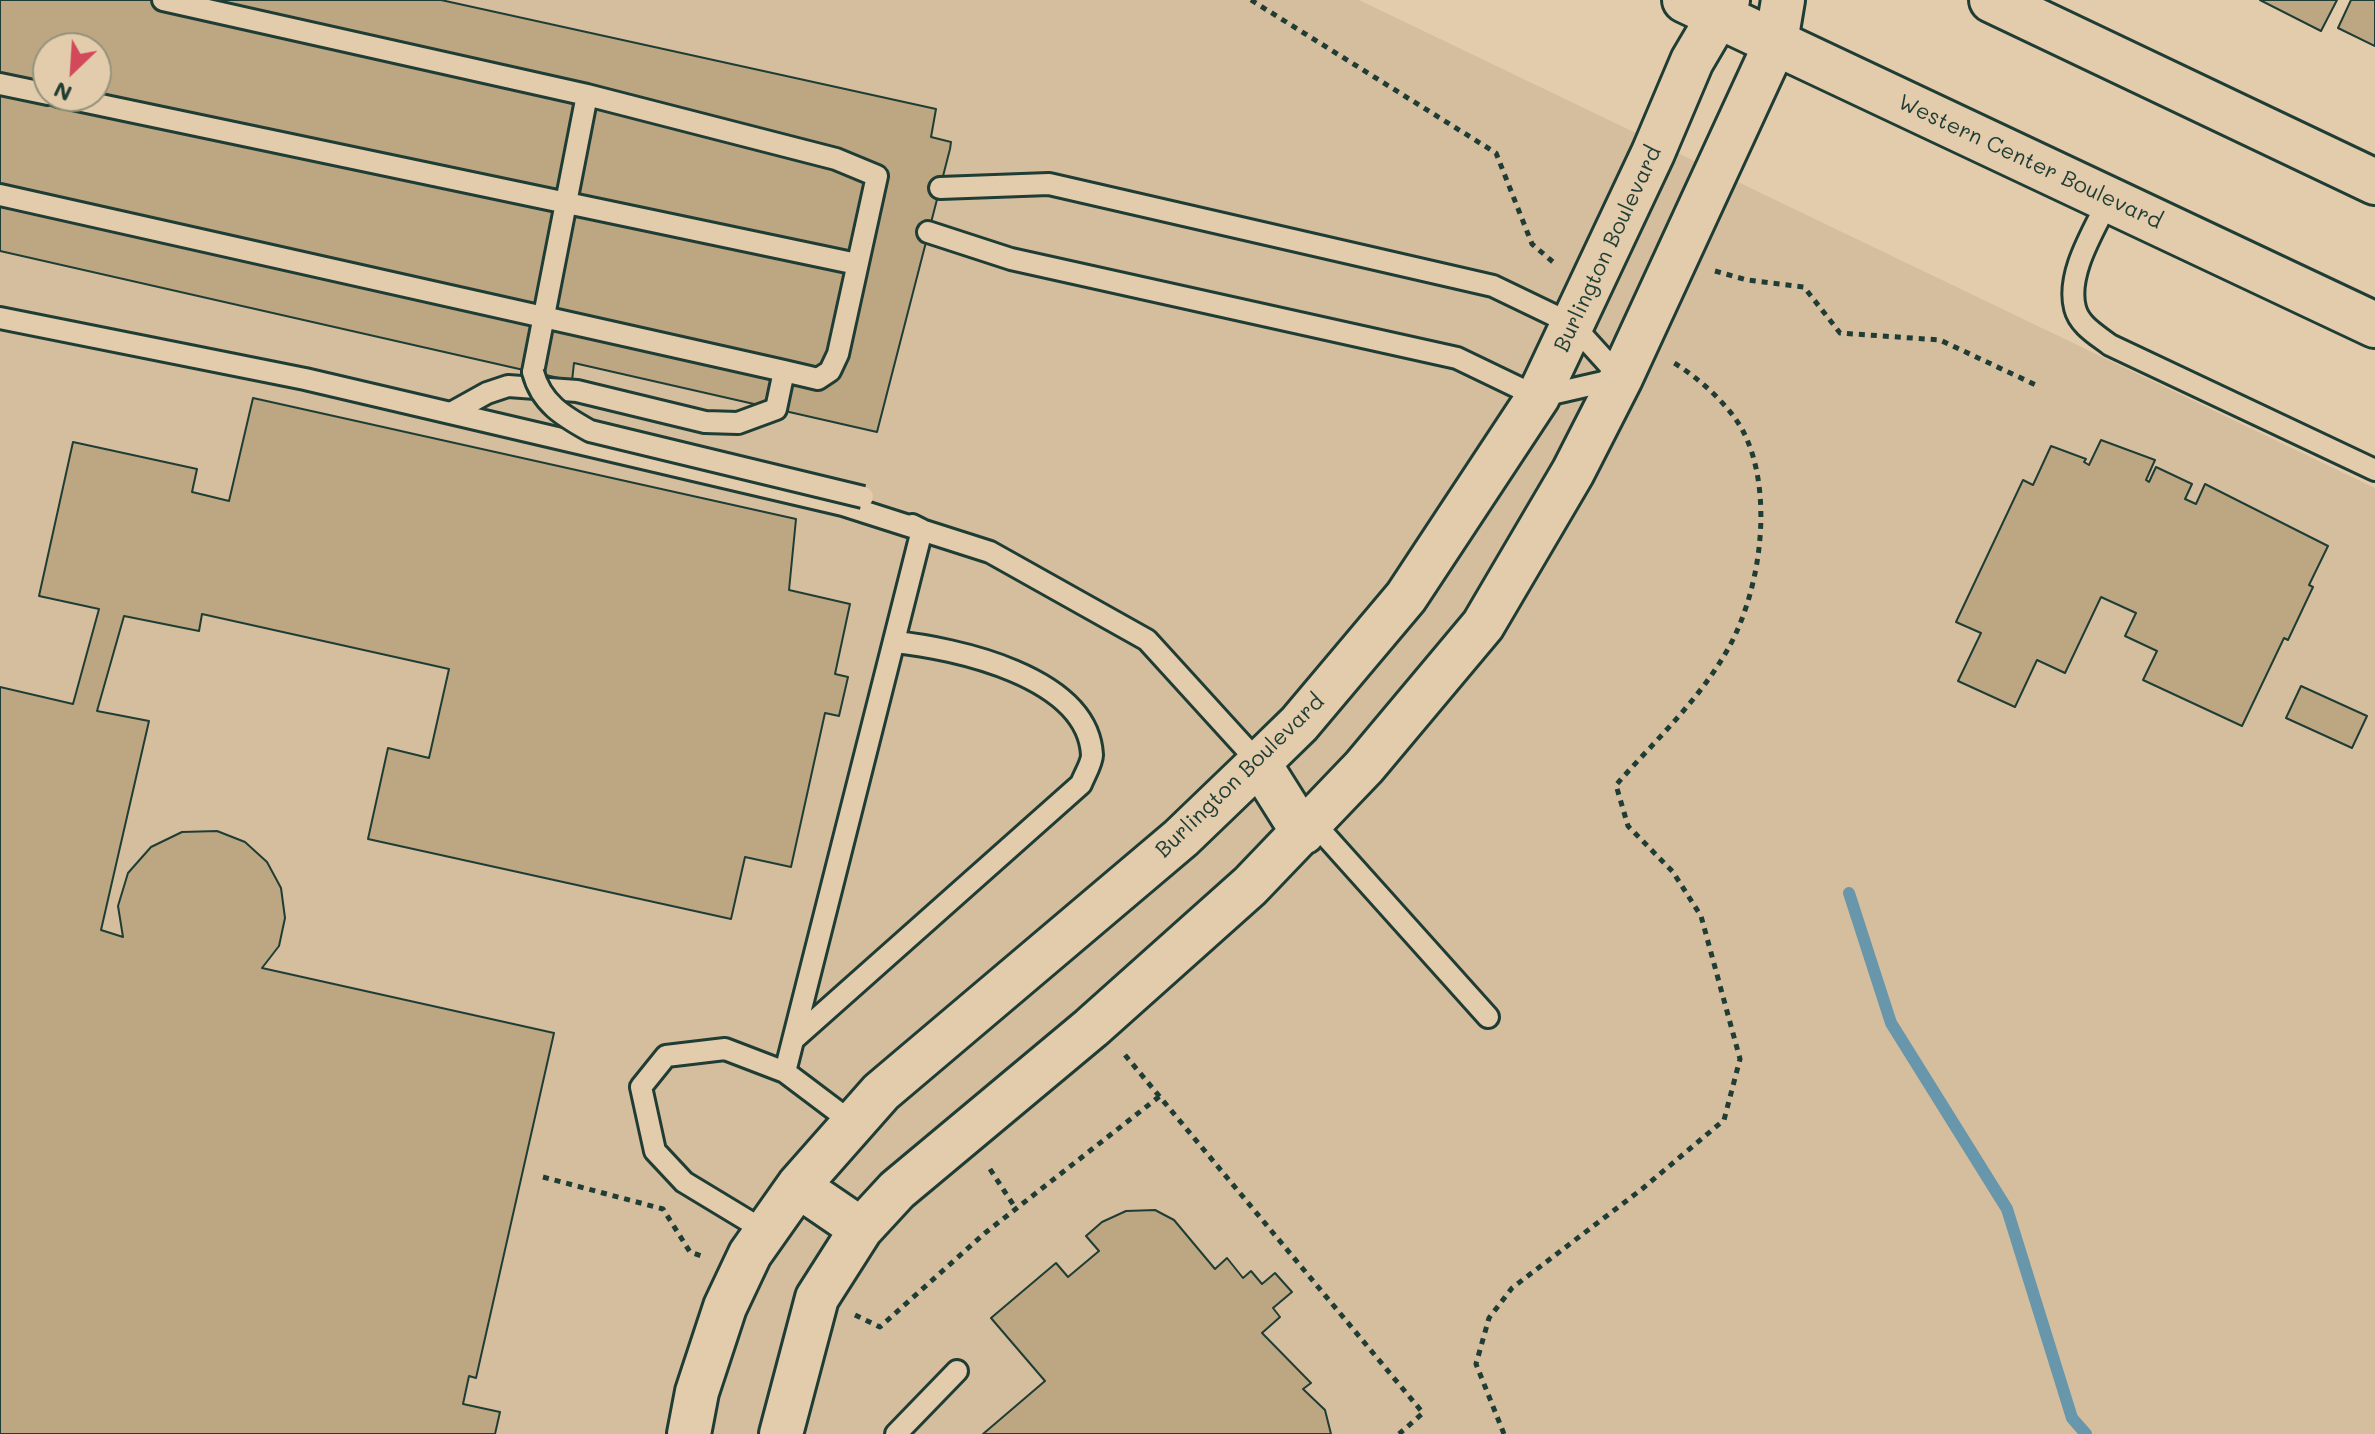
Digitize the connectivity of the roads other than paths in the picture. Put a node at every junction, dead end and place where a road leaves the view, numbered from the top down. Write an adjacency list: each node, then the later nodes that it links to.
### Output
1 (163, 0): 7 (lane)
2 (1992, 0): 9 (main road)
3 (1709, 5): 4 (main road, Western Center Boulevard); 16 (street, Burlington Boulevard)
4 (1780, 21): 12 (main road, Western Center Boulevard); 21 (street)
5 (0, 84): 6 (lane)
6 (32, 91)
7 (587, 95): 13 (lane); 15 (lane)
8 (112, 107): 13 (lane)
9 (2375, 182)
10 (940, 188): 16 (lane)
11 (0, 195): 17 (lane)
12 (2109, 199): 19 (main road, Western Center Boulevard); 24 (lane)
13 (566, 203): 15 (lane); 17 (lane)
14 (928, 232): 22 (lane)
15 (857, 264): 20 (lane)
16 (1579, 308): 21 (lane); 22 (street, Burlington Boulevard)
17 (543, 317): 20 (lane); 25 (lane, bridge)
18 (0, 318): 23 (lane)
19 (2375, 325)
20 (784, 371): 23 (lane)
21 (1621, 378): 22 (lane); 28 (street)
22 (1538, 397): 27 (street, Burlington Boulevard)
23 (451, 413): 25 (lane)
24 (2375, 470)
25 (922, 530): 26 (lane); 27 (lane)
26 (894, 642): 30 (lane); 30 (lane)
27 (1259, 763): 28 (street); 32 (street, Burlington Boulevard)
28 (1308, 828): 29 (lane); 34 (street)
29 (1488, 1017)
30 (794, 1039): 31 (lane)
31 (785, 1072): 32 (lane); 35 (lane)
32 (854, 1124): 33 (street, Burlington Boulevard)
33 (798, 1186): 34 (street); 35 (street, Burlington Boulevard)
34 (861, 1229): 38 (street)
35 (765, 1231): 37 (street, Burlington Boulevard)
36 (957, 1371): 39 (lane)
37 (689, 1434)
38 (781, 1434)
39 (896, 1434)

